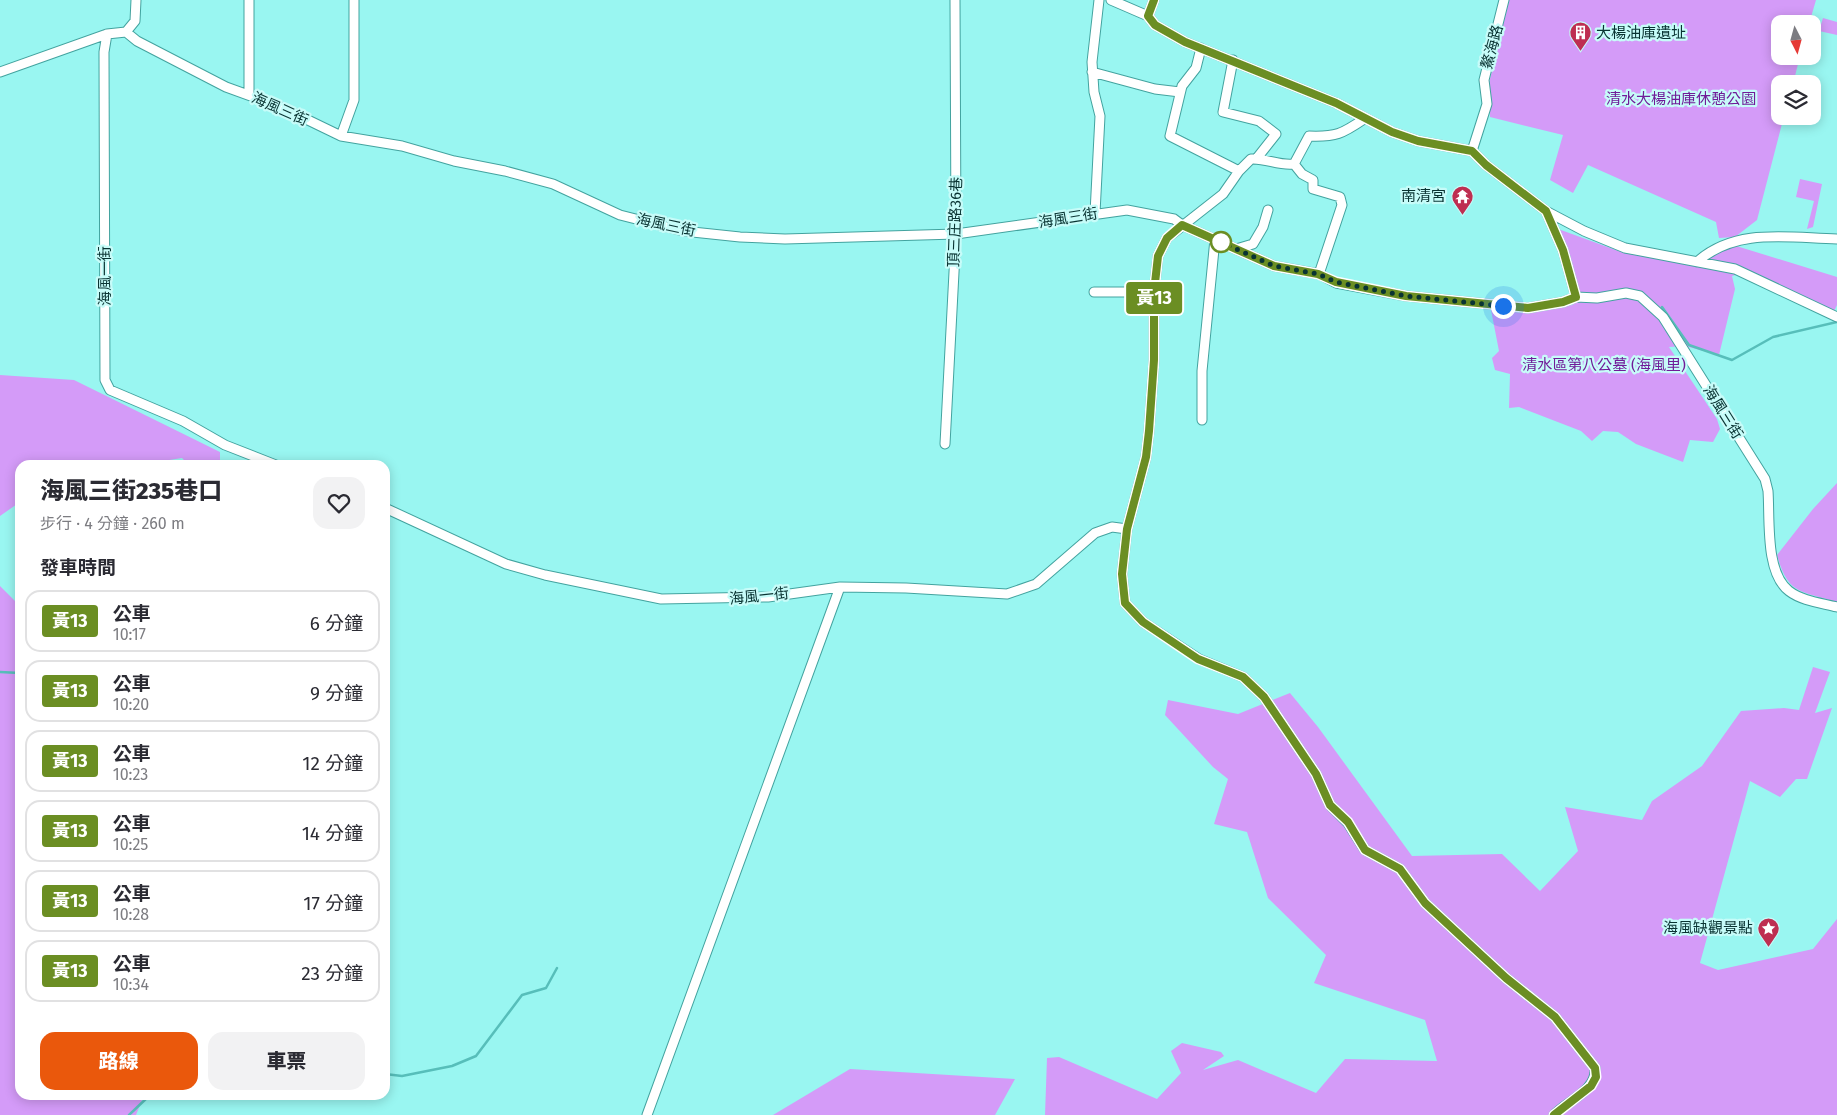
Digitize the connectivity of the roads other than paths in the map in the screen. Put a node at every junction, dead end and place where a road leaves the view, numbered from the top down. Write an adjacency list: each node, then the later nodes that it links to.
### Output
1 (136, 0): 10 (street)
2 (249, 0): 17 (street)
3 (354, 0): 19 (street)
4 (955, 0): 28 (street, 頂三庄路36巷)
5 (1099, 0): 15 (street)
6 (1111, 0): 9 (street)
7 (1154, 0): 9 (street)
8 (1504, 0): 20 (street, 鰲海路)
9 (1148, 16): 12 (street)
10 (126, 32): 11 (street); 17 (street, 海風三街)
11 (107, 34): 14 (street); 40 (street, 海風一街)
12 (1201, 48): 13 (street); 16 (street)
13 (1233, 60): 18 (street); 21 (street)
14 (0, 72)
15 (1092, 72): 16 (street); 26 (street)
16 (1180, 92): 23 (street)
17 (249, 94): 19 (street, 海風三街)
18 (1364, 119): 20 (street); 22 (street)
19 (342, 136): 28 (street, 海風三街)
20 (1472, 151): 25 (street)
21 (1258, 158): 22 (street); 23 (street)
22 (1294, 164): 33 (street)
23 (1239, 171): 27 (street)
24 (1268, 210): 31 (street)
25 (1546, 211): 32 (street); 36 (street)
26 (1095, 213): 27 (street, 海風三街); 28 (street, 海風三街)
27 (1182, 225): 29 (street, 海風三街); 35 (street)
28 (956, 234): 39 (street, 頂三庄路36巷)
29 (1215, 239): 31 (street, 海風三街); 38 (street)
30 (1837, 239): 32 (street)
31 (1236, 249): 33 (street, 海風三街)
32 (1697, 262): 37 (street)
33 (1318, 274): 36 (street, 海風三街)
34 (1094, 292): 35 (street)
35 (1154, 292): 42 (street)
36 (1576, 297): 44 (street, 海風三街)
37 (1837, 317)
38 (1202, 420)
39 (945, 444)
40 (263, 460)
41 (390, 510): 43 (street, 海風一街)
42 (1127, 529): 43 (street, 海風一街); 46 (street)
43 (840, 587): 45 (street)
44 (1837, 607)
45 (647, 1115)
46 (1554, 1115)

